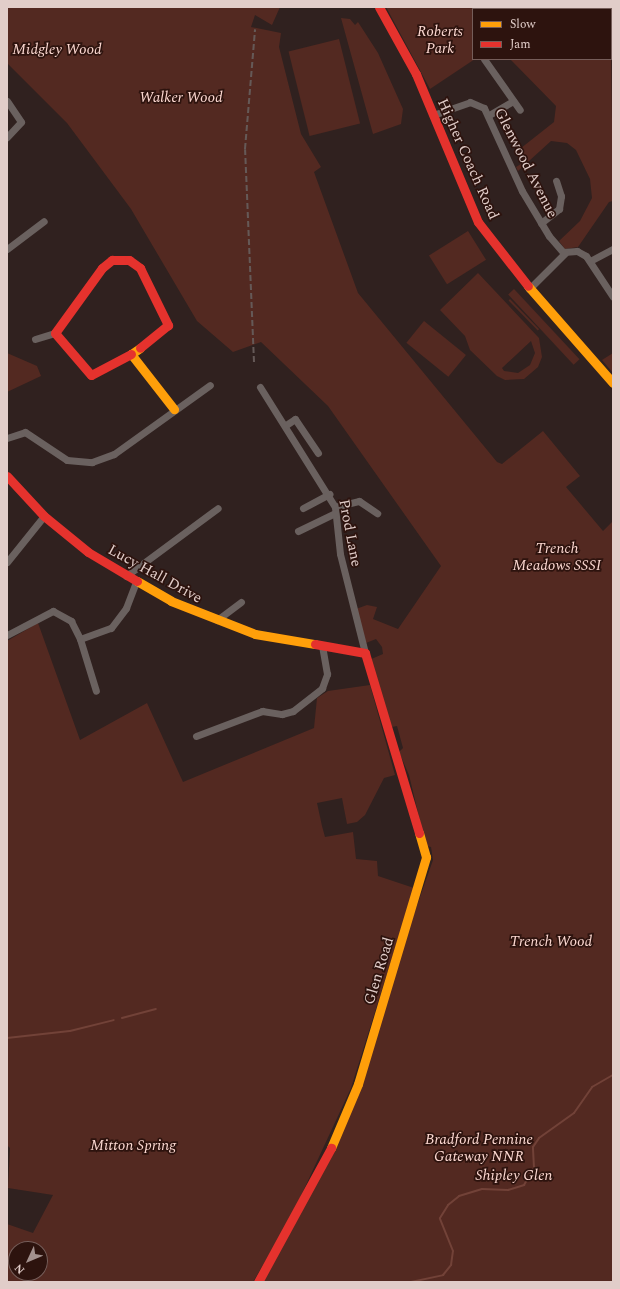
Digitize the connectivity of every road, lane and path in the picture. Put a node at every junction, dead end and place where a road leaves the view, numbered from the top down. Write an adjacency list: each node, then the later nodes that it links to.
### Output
1 (379, 7): 6 (street, Higher Coach Road)
2 (485, 60): 4 (street)
3 (7, 101): 8 (street)
4 (513, 101): 5 (street); 7 (street)
5 (520, 110)
6 (433, 115): 7 (street, Glenwood Avenue); 16 (street, Higher Coach Road)
7 (489, 115): 11 (street, Glenwood Avenue)
8 (7, 137)
9 (556, 181): 11 (street)
10 (44, 221): 12 (street)
11 (541, 223): 14 (street, Glenwood Avenue)
12 (7, 249)
13 (613, 249): 15 (street)
14 (565, 253): 15 (street); 16 (street)
15 (590, 261): 17 (street)
16 (529, 289): 21 (street, Higher Coach Road)
17 (613, 297)
18 (55, 333): 19 (street); 20 (street); 20 (street)
19 (35, 339)
20 (131, 354): 24 (street)
21 (613, 382)
22 (210, 385): 24 (street)
23 (260, 387): 25 (street, Prod Lane)
24 (174, 409): 26 (street)
25 (286, 425): 27 (street); 29 (street, Prod Lane)
26 (7, 438)
27 (318, 453)
28 (7, 476): 34 (street, Lucy Hall Drive)
29 (330, 494): 31 (street); 32 (street, Prod Lane)
30 (218, 508): 37 (street)
31 (303, 508)
32 (335, 510): 33 (street); 35 (street); 44 (street, Prod Lane)
33 (377, 513)
34 (44, 516): 36 (street); 37 (street, Lucy Hall Drive)
35 (298, 531)
36 (7, 562)
37 (126, 576): 38 (street, Lucy Hall Drive)
38 (136, 582): 40 (street, Lucy Hall Drive); 42 (street)
39 (242, 602): 40 (street)
40 (217, 620): 43 (street, Lucy Hall Drive)
41 (7, 635): 42 (street)
42 (80, 639): 45 (street)
43 (322, 646): 44 (street, Lucy Hall Drive); 46 (street)
44 (365, 653): 47 (street, Glen Road)
45 (96, 691)
46 (196, 736)
47 (258, 1282)

